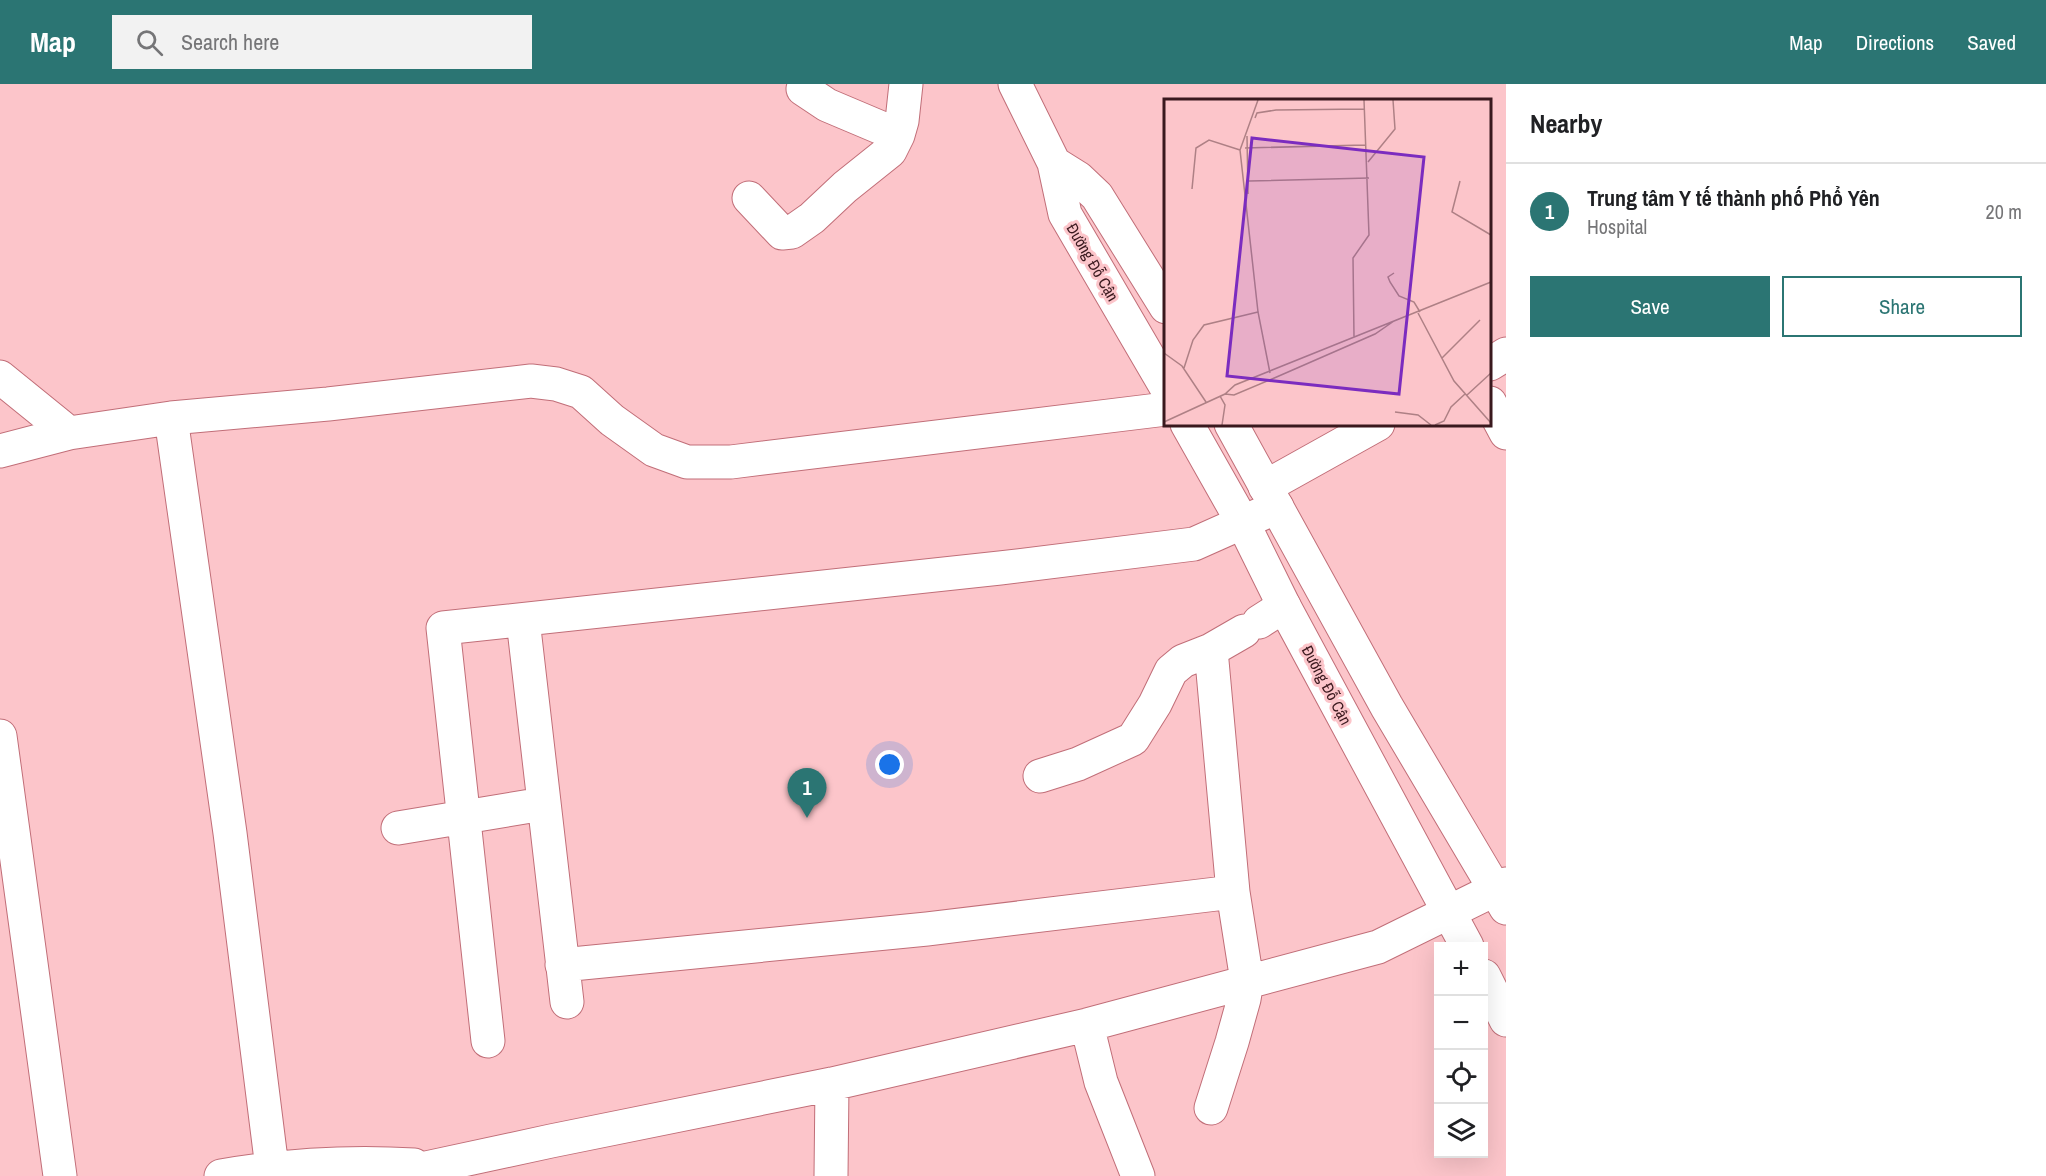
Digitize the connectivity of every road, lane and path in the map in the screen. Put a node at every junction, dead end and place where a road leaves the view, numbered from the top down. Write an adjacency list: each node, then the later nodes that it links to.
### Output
1 (906, 84): 4 (street)
2 (1016, 84): 5 (street, Đường Đỗ Cận)
3 (803, 89): 4 (street)
4 (898, 135): 6 (street)
5 (1054, 163): 7 (street); 12 (street, Đường Đỗ Cận)
6 (749, 198)
7 (1157, 273): 8 (street)
8 (1164, 299)
9 (1506, 354): 10 (street)
10 (1491, 362)
11 (0, 378): 19 (street)
12 (1164, 384)
13 (1491, 405): 20 (street)
14 (1164, 409): 15 (street)
15 (171, 418): 19 (street); 46 (street)
16 (1188, 426): 23 (street, Đường Đỗ Cận)
17 (1232, 426): 22 (street)
18 (1375, 426): 22 (street)
19 (69, 433): 21 (street)
20 (1506, 433)
21 (0, 452)
22 (1271, 497): 23 (street); 33 (street)
23 (1243, 523): 24 (street); 25 (street, Đường Đỗ Cận)
24 (523, 620): 29 (street); 30 (street)
25 (1262, 620): 26 (street); 34 (street, Đường Đỗ Cận)
26 (1211, 650): 28 (street); 32 (street)
27 (0, 736): 47 (street)
28 (1040, 776)
29 (543, 804): 30 (street); 36 (street)
30 (464, 817): 31 (street); 42 (street)
31 (398, 828)
32 (1233, 892): 36 (street); 37 (street)
33 (1503, 894): 34 (street)
34 (1448, 912): 35 (street, Đường Đỗ Cận); 37 (street)
35 (1465, 942)
36 (562, 965): 39 (street)
37 (1247, 981): 41 (street); 44 (street)
38 (1488, 984): 40 (street)
39 (567, 1002)
40 (1506, 1020)
41 (1087, 1025): 43 (street); 51 (street)
42 (488, 1041)
43 (832, 1084): 45 (street); 50 (street)
44 (1211, 1108)
45 (434, 1166): 46 (street); 49 (street)
46 (272, 1168): 48 (street)
47 (60, 1176)
48 (221, 1176)
49 (389, 1176)
50 (831, 1176)
51 (1138, 1176)

